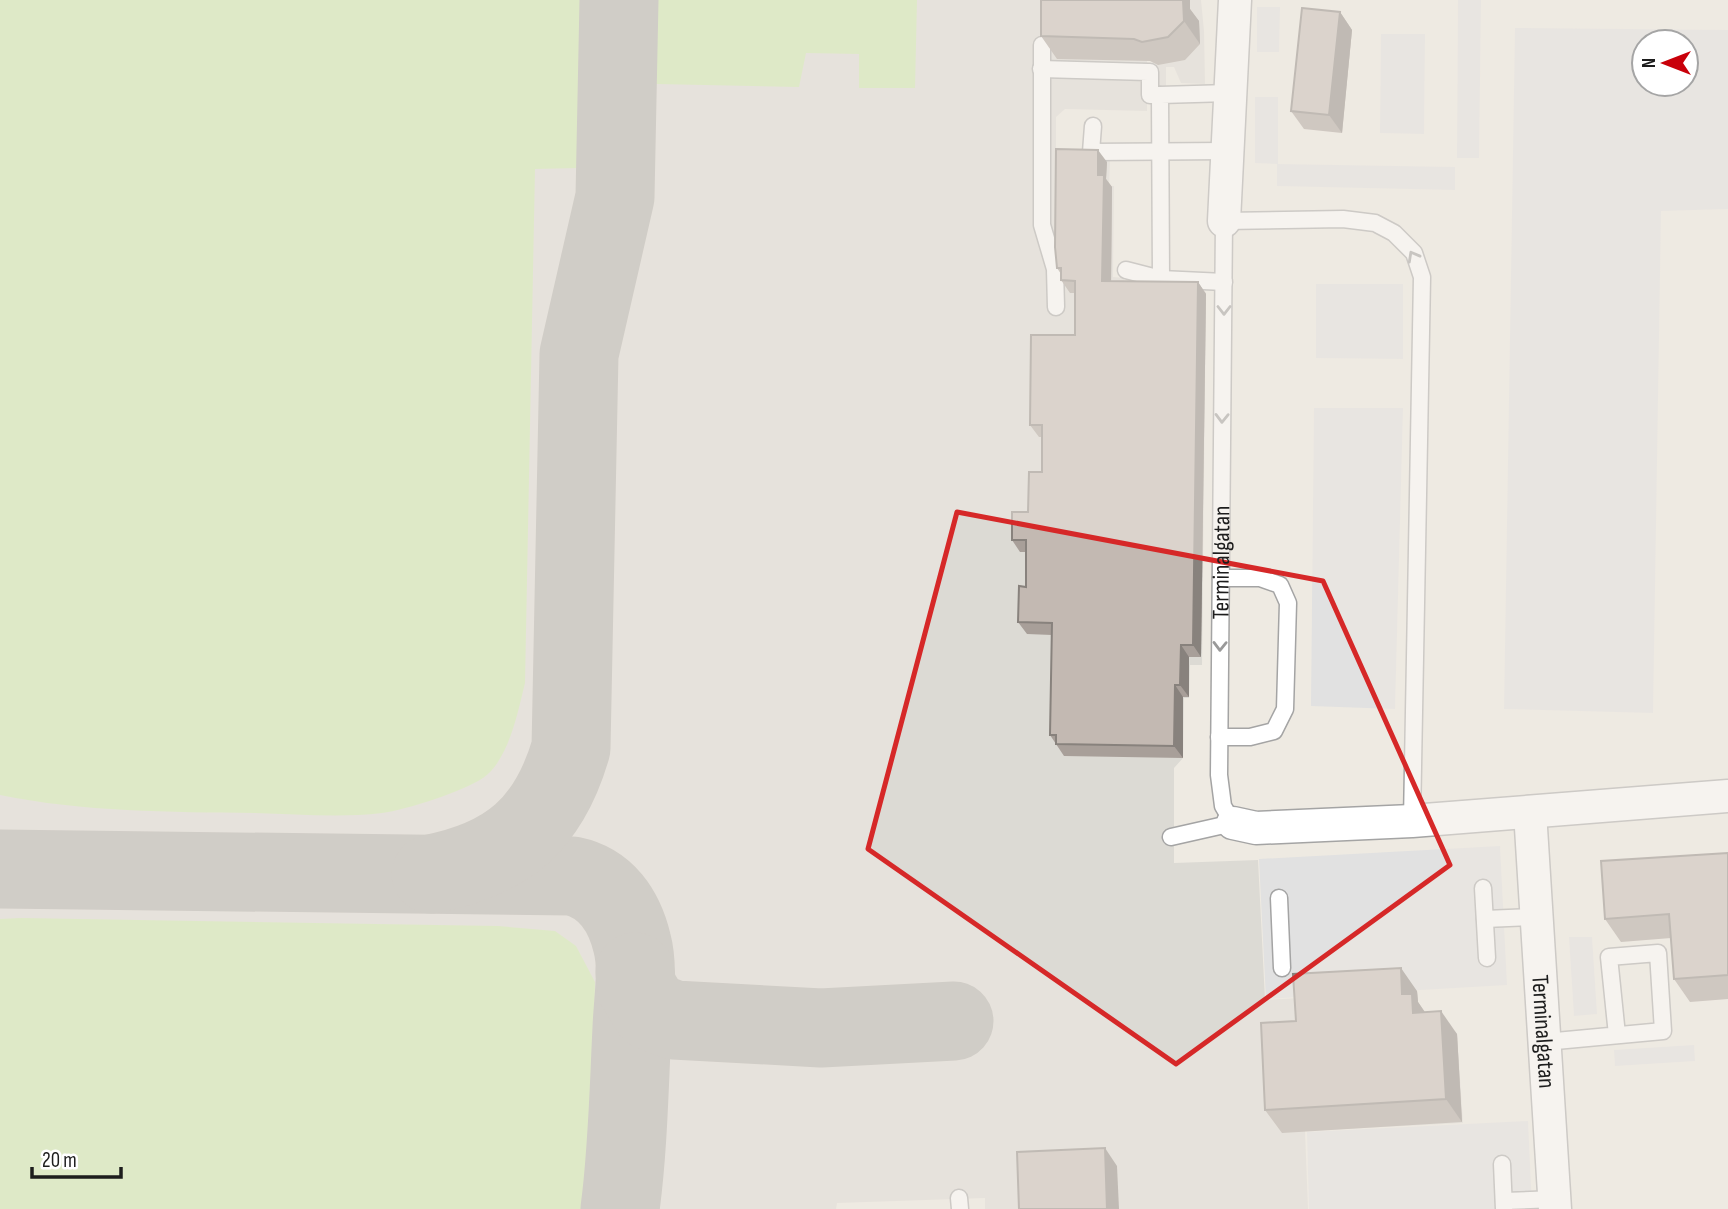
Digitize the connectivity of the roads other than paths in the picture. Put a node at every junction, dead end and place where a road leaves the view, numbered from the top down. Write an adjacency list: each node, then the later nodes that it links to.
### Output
1 (1235, 0): 4 (street, Terminalgatan)
2 (1042, 46): 3 (lane)
3 (1041, 69): 5 (lane); 13 (lane)
4 (1229, 93): 5 (lane); 7 (street, Terminalgatan)
5 (1160, 95): 8 (lane)
6 (1093, 126): 8 (lane)
7 (1227, 151): 8 (lane); 9 (street, Terminalgatan)
8 (1162, 152): 11 (lane)
9 (1224, 221): 12 (lane, Terminalgatan); 18 (lane, one-way to 9)
10 (1126, 270): 11 (lane)
11 (1161, 279): 12 (lane)
12 (1224, 282): 14 (lane, Terminalgatan, one-way to 14)
13 (1056, 307)
14 (1221, 578): 15 (lane, Terminalgatan, one-way to 15); 15 (lane)
15 (1219, 737): 19 (lane, Terminalgatan)
16 (1728, 796): 17 (street)
17 (1530, 812): 18 (street); 23 (street, Terminalgatan)
18 (1412, 821): 19 (street)
19 (1233, 823): 20 (lane)
20 (1171, 836)
21 (1483, 888): 24 (lane)
22 (1279, 898): 26 (lane)
23 (1535, 916): 24 (lane); 28 (street, Terminalgatan)
24 (1485, 919): 25 (lane)
25 (1487, 958)
26 (1282, 968)
27 (1617, 1035): 27 (lane); 28 (lane)
28 (1545, 1042): 30 (street, Terminalgatan)
29 (1502, 1164): 31 (lane)
30 (1555, 1204): 31 (lane)
31 (1504, 1205)

